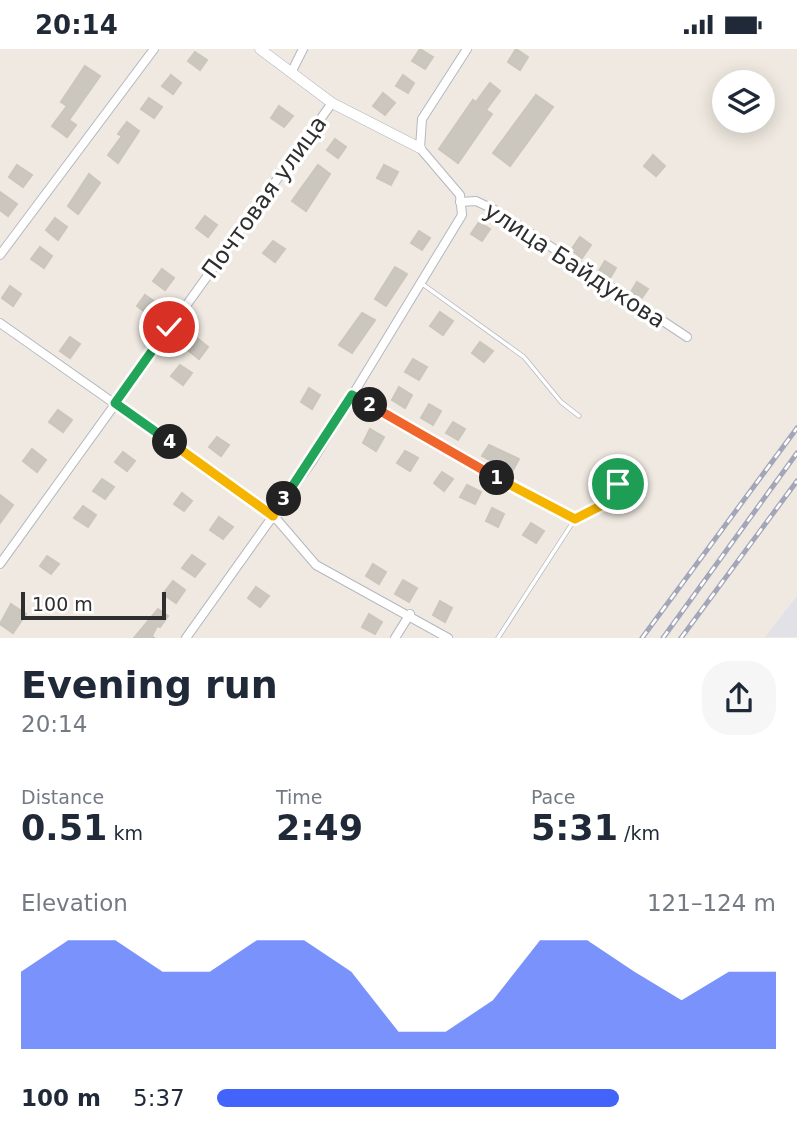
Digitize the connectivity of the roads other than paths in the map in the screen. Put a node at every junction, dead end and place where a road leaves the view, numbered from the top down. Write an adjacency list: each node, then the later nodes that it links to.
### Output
1 (154, 49): 9 (street)
2 (260, 49): 5 (street)
3 (303, 49): 5 (street)
4 (467, 49): 7 (street)
5 (292, 71): 6 (street)
6 (332, 103): 7 (street); 14 (street, Почтовая улица)
7 (420, 148): 8 (street)
8 (460, 202): 10 (street); 12 (street, улица Байдукова)
9 (0, 255)
10 (420, 281): 13 (street); 15 (lane)
11 (0, 323): 14 (street)
12 (687, 337)
13 (352, 395): 17 (street); 18 (street)
14 (115, 403): 17 (street); 19 (street, Почтовая улица)
15 (579, 416)
16 (618, 484): 18 (lane)
17 (273, 516): 20 (street); 21 (street)
18 (575, 519): 24 (lane)
19 (0, 564)
20 (409, 616): 22 (street); 23 (street)
21 (186, 638)
22 (395, 638)
23 (448, 638)
24 (498, 638)

